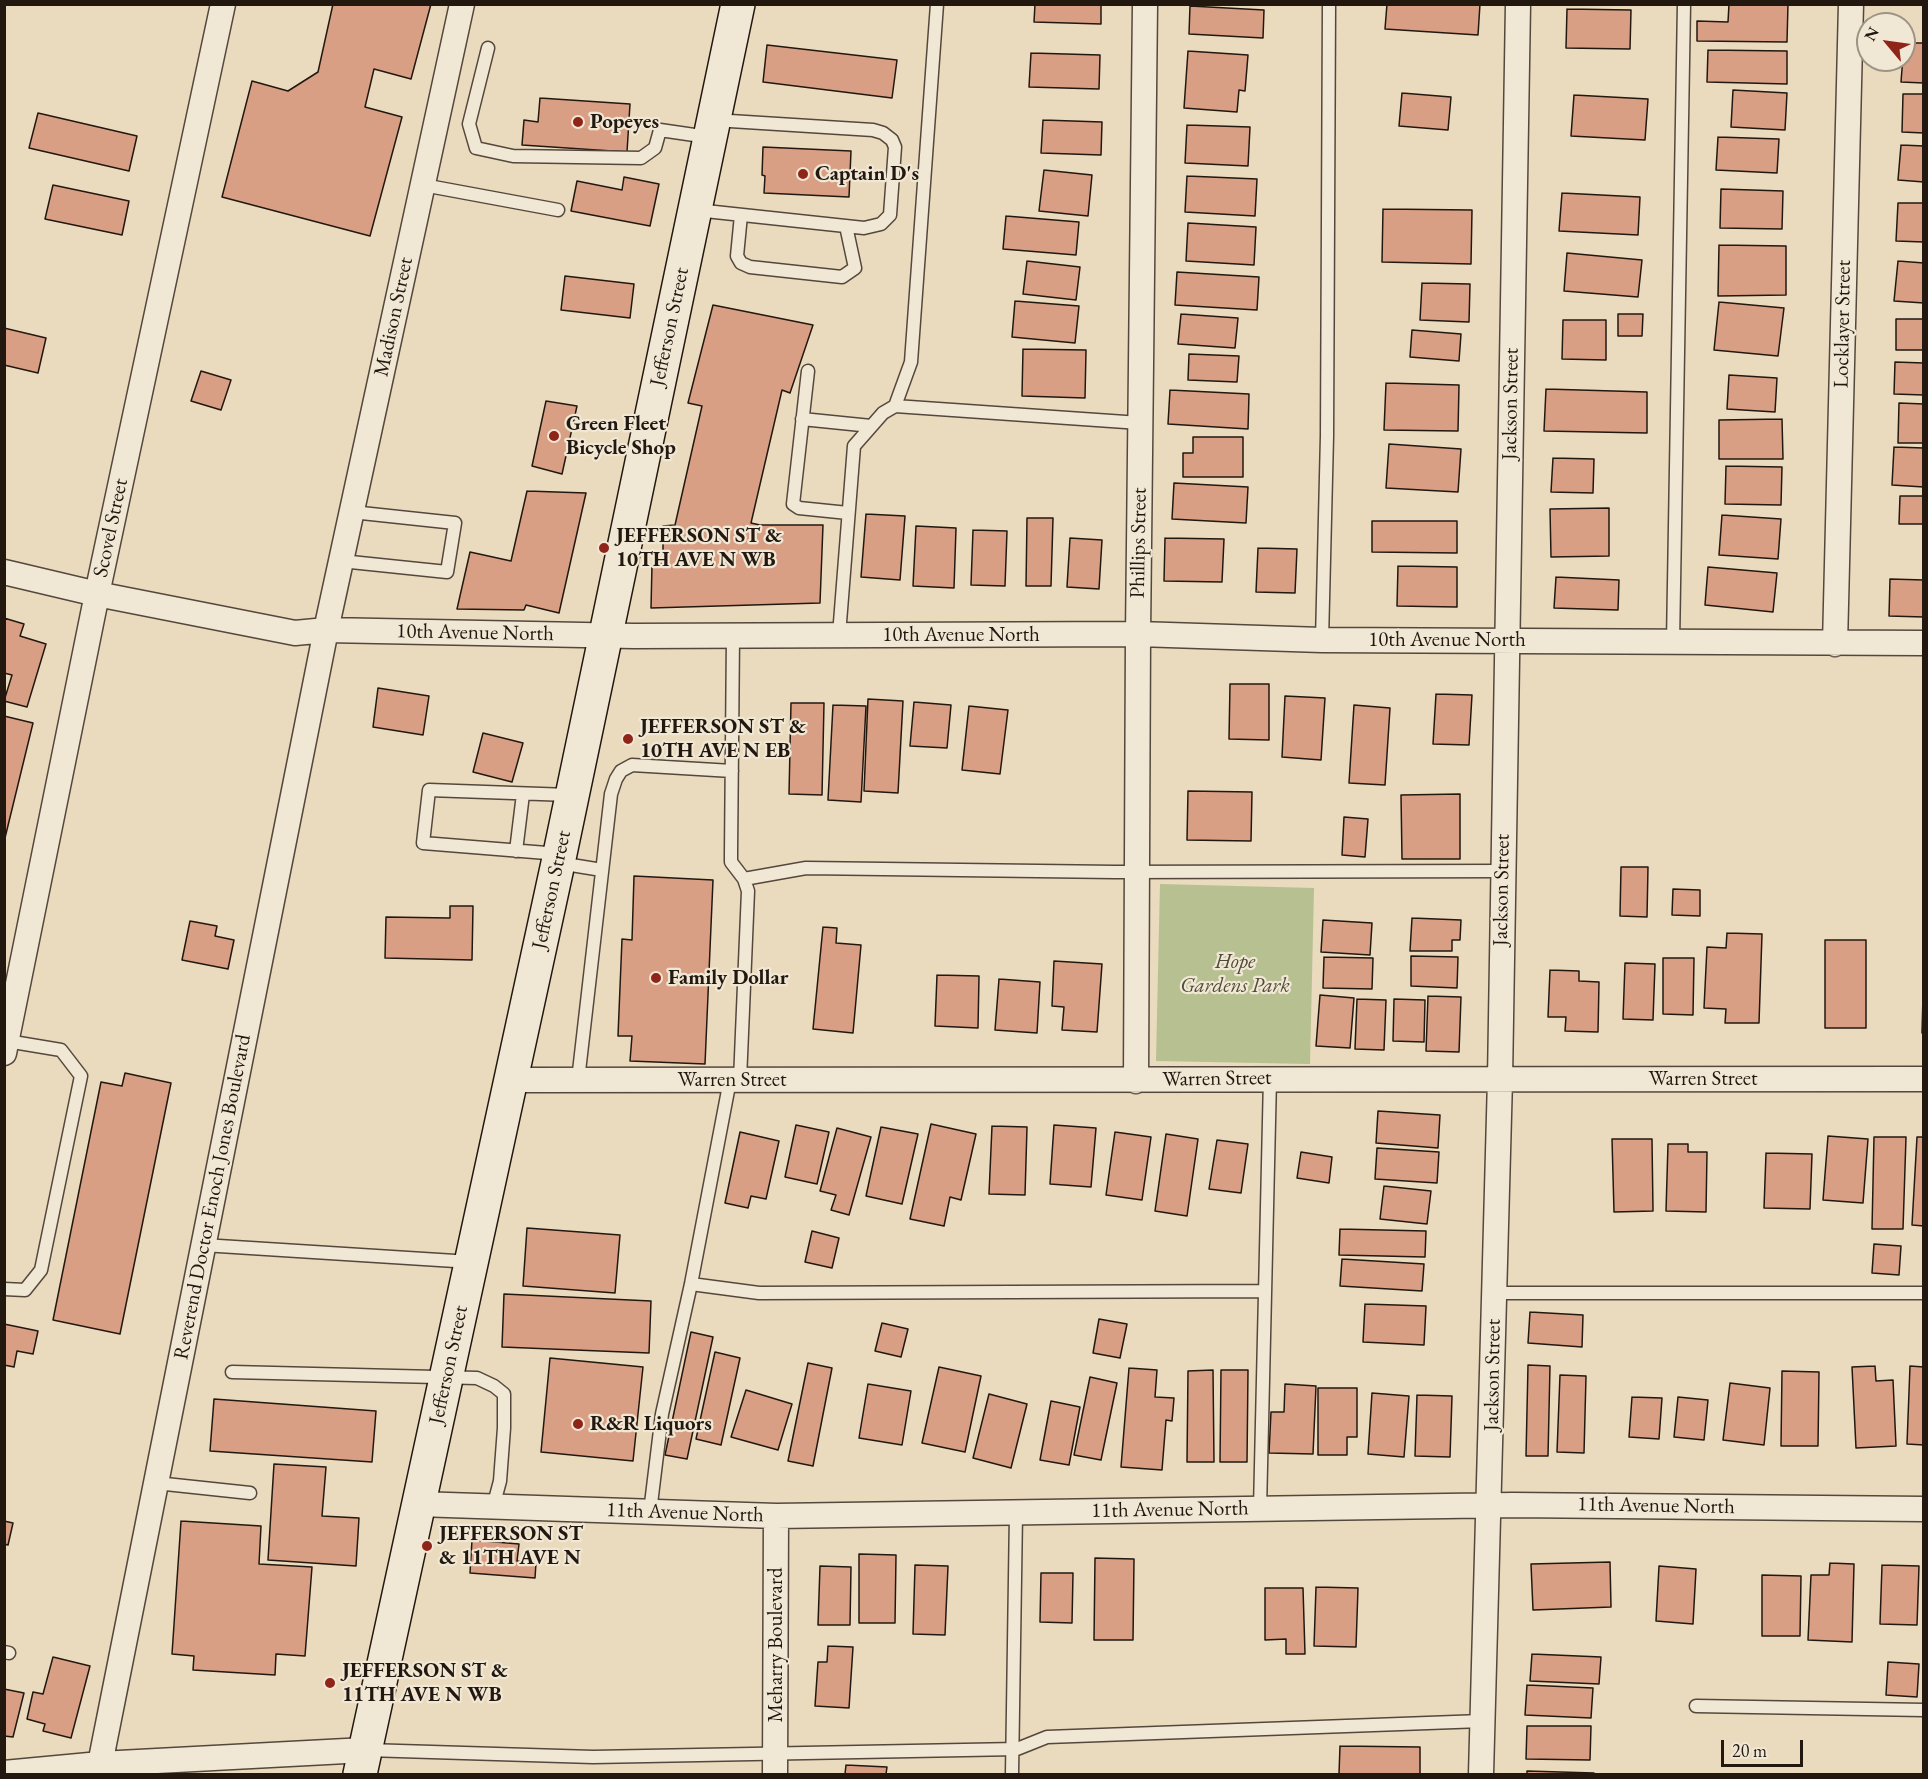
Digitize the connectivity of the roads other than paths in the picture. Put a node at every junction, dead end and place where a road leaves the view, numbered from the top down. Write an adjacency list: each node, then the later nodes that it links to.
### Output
1 (222, 4): 26 (street, Scovel Street)
2 (462, 4): 12 (street, Madison Street)
3 (738, 4): 11 (main road, Jefferson Street)
4 (937, 4): 18 (lane)
5 (1145, 4): 20 (street, Phillips Street)
6 (1329, 4): 32 (lane)
7 (1518, 4): 33 (street, Jackson Street)
8 (1684, 4): 34 (lane)
9 (1851, 4): 36 (street, Locklayer Street)
10 (488, 48): 11 (lane)
11 (712, 128): 14 (main road, Jefferson Street); 16 (lane)
12 (423, 185): 13 (lane); 22 (street, Madison Street)
13 (558, 210)
14 (695, 210): 15 (lane); 31 (main road, Jefferson Street)
15 (741, 215): 16 (lane); 16 (lane)
16 (846, 226)
17 (808, 371): 19 (lane)
18 (895, 406): 20 (lane); 21 (lane)
19 (802, 419): 21 (lane); 23 (lane)
20 (1140, 423): 28 (street, Phillips Street)
21 (871, 426): 23 (lane)
22 (352, 512): 24 (street, Madison Street); 24 (lane)
23 (848, 513): 30 (lane)
24 (341, 561): 27 (street, Madison Street)
25 (4, 572): 26 (street, 10th Avenue North)
26 (97, 594): 27 (street, 10th Avenue North); 46 (street, Scovel Street)
27 (326, 630): 31 (street, 10th Avenue North); 54 (street, Reverend Doctor Enoch Jones Boulevard)
28 (1138, 634): 30 (street, 10th Avenue North); 32 (street, 10th Avenue North); 44 (street, Phillips Street)
29 (734, 635): 30 (street, 10th Avenue North); 31 (street, 10th Avenue North); 37 (lane)
30 (839, 635)
31 (606, 636): 39 (main road, Jefferson Street)
32 (1322, 640): 33 (street, 10th Avenue North)
33 (1508, 641): 34 (street, 10th Avenue North); 43 (street, Jackson Street)
34 (1673, 642): 36 (street, 10th Avenue North)
35 (1923, 643): 36 (street, 10th Avenue North)
36 (1835, 644)
37 (732, 771): 42 (lane); 45 (lane)
38 (522, 794): 39 (lane); 40 (lane); 40 (lane)
39 (572, 795): 41 (main road, Jefferson Street)
40 (516, 850): 41 (lane)
41 (559, 858): 42 (lane); 50 (main road, Jefferson Street)
42 (602, 870): 51 (lane)
43 (1502, 871): 44 (lane); 49 (street, Jackson Street)
44 (1137, 872): 45 (lane); 53 (street, Phillips Street)
45 (744, 879): 52 (lane)
46 (6, 1047): 57 (lane)
47 (1270, 1078): 49 (street, Warren Street); 53 (street, Warren Street); 58 (lane)
48 (1923, 1078): 49 (street, Warren Street)
49 (1500, 1079): 59 (street, Jackson Street)
50 (512, 1080): 51 (street, Warren Street); 55 (main road, Jefferson Street)
51 (578, 1080): 52 (street, Warren Street)
52 (735, 1080): 53 (street, Warren Street); 56 (lane)
53 (1136, 1081)
54 (203, 1245): 55 (lane); 63 (street, Reverend Doctor Enoch Jones Boulevard)
55 (471, 1262): 62 (main road, Jefferson Street)
56 (691, 1284): 58 (lane); 70 (lane)
57 (4, 1288)
58 (1264, 1291): 68 (lane)
59 (1495, 1293): 60 (lane); 66 (street, Jackson Street)
60 (1923, 1293)
61 (232, 1372): 62 (lane)
62 (446, 1378): 65 (main road, Jefferson Street); 67 (lane)
63 (156, 1483): 64 (lane); 78 (street, Reverend Doctor Enoch Jones Boulevard)
64 (250, 1493)
65 (418, 1504): 67 (street, 11th Avenue North); 77 (main road, Jefferson Street)
66 (1490, 1505): 68 (street, 11th Avenue North); 69 (street, 11th Avenue North); 75 (street, Jackson Street)
67 (492, 1507): 70 (street, 11th Avenue North)
68 (1260, 1509): 71 (street, 11th Avenue North)
69 (1923, 1509)
70 (650, 1512): 72 (street, 11th Avenue North)
71 (1016, 1513): 72 (street, 11th Avenue North); 76 (lane)
72 (776, 1516): 79 (street, Meharry Boulevard)
73 (1696, 1706): 74 (lane)
74 (1923, 1710)
75 (1482, 1720): 76 (lane); 83 (street, Jackson Street)
76 (1013, 1749): 79 (lane); 82 (lane)
77 (362, 1762): 79 (lane); 80 (street)
78 (100, 1764): 80 (street); 81 (street)
79 (775, 1764)
80 (132, 1768)
81 (4, 1773)
82 (1012, 1774)
83 (1481, 1774)

